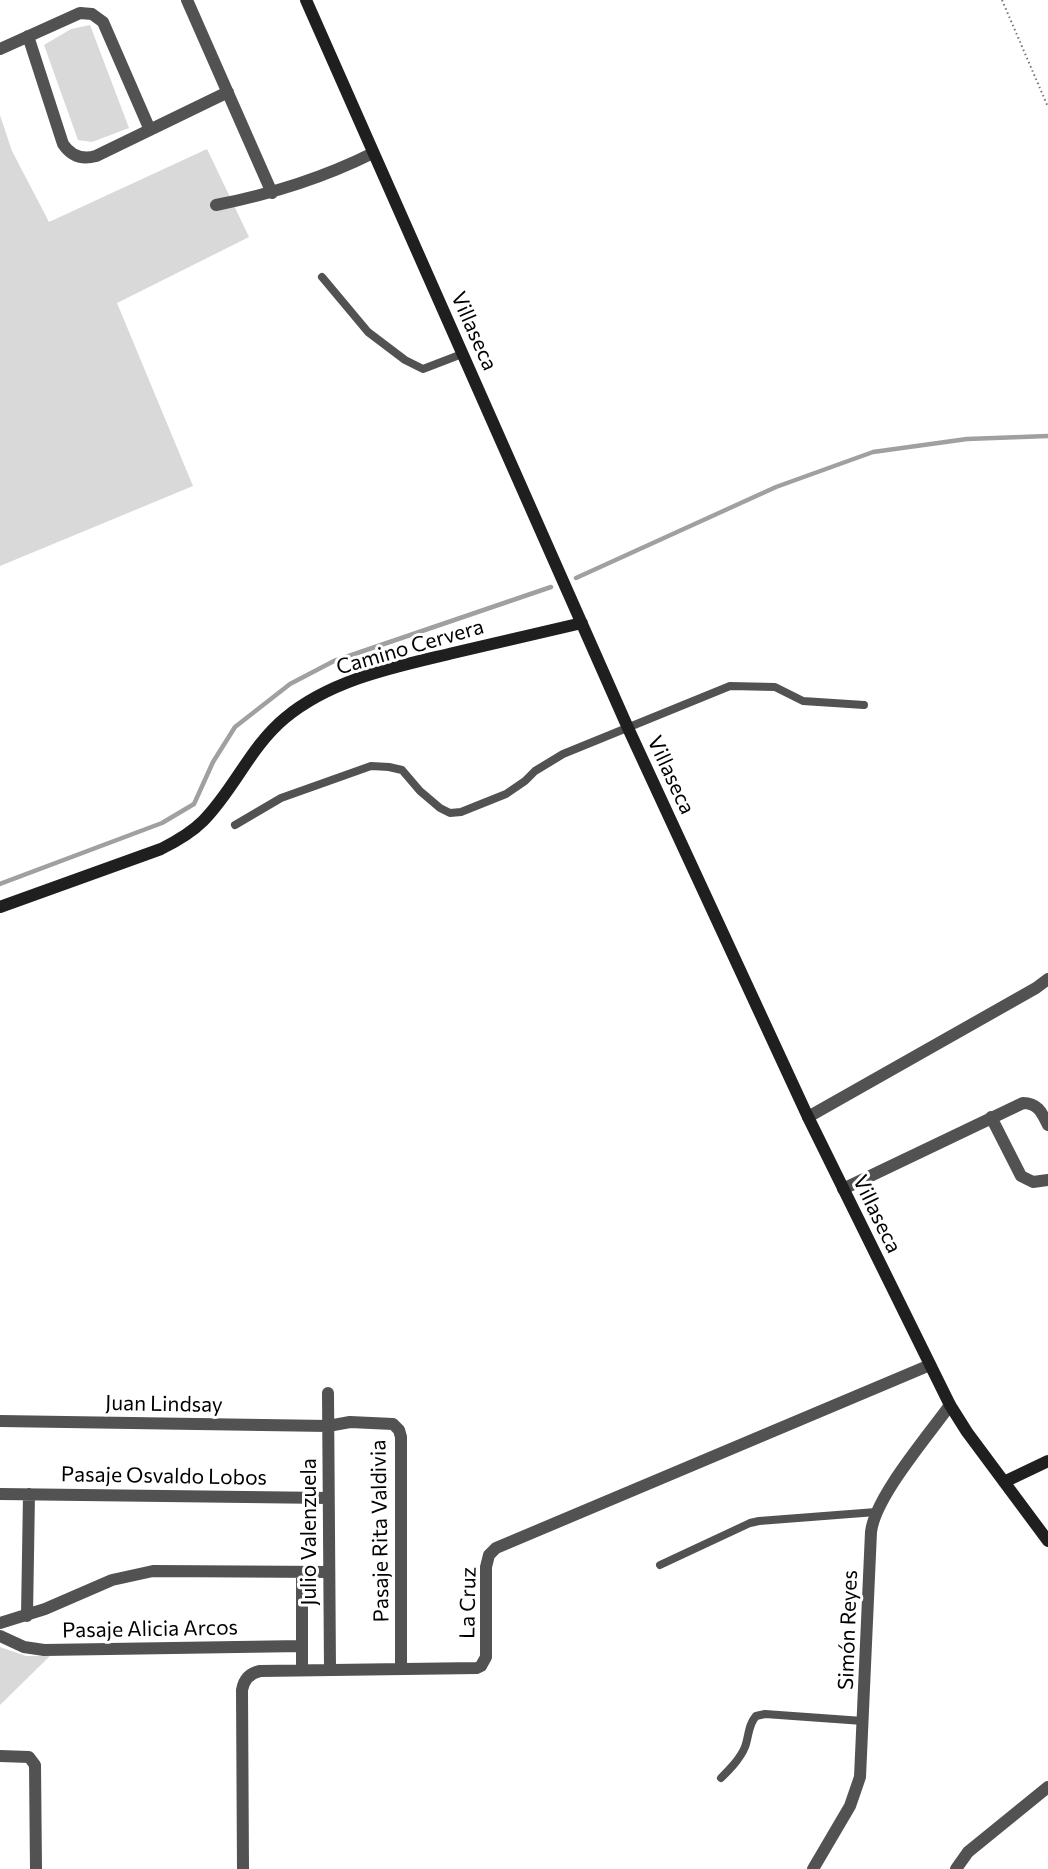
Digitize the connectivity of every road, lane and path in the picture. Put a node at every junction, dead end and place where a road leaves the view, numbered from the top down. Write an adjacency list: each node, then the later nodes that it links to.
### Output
1 (187, 0): 6 (street)
2 (306, 0): 9 (main road, Villaseca)
3 (1002, 0): 7 (path)
4 (28, 36): 5 (street); 8 (street); 8 (street)
5 (0, 49)
6 (228, 92): 8 (street); 10 (street)
7 (1048, 107)
8 (150, 130)
9 (373, 153): 10 (street); 13 (main road, Villaseca)
10 (272, 193): 11 (street)
11 (216, 205)
12 (322, 277): 13 (lane)
13 (462, 354): 14 (main road, Villaseca)
14 (582, 623): 16 (main road, Villaseca); 18 (main road, Camino Cervera)
15 (864, 705): 16 (lane)
16 (628, 728): 17 (lane); 20 (main road, Villaseca)
17 (235, 825)
18 (0, 907)
19 (1048, 979): 20 (street)
20 (808, 1118): 24 (main road, Villaseca)
21 (991, 1118): 22 (street); 23 (street); 24 (street)
22 (1048, 1125)
23 (1048, 1179)
24 (843, 1189): 25 (main road, Villaseca)
25 (930, 1365): 27 (main road, Villaseca); 45 (street, La Cruz)
26 (328, 1393): 29 (street, Julio Valenzuela)
27 (950, 1405): 31 (main road, Villaseca); 35 (street, Simón Reyes)
28 (0, 1421): 29 (street, Juan Lindsay)
29 (328, 1426): 34 (street, Julio Valenzuela); 45 (street, Pasaje Rita Valdivia)
30 (1048, 1461): 31 (main road)
31 (1004, 1482): 36 (main road, Villaseca)
32 (0, 1494): 33 (street, Pasaje Osvaldo Lobos)
33 (29, 1494): 34 (street, Pasaje Osvaldo Lobos); 41 (street)
34 (328, 1498): 40 (street, Julio Valenzuela)
35 (876, 1512): 38 (lane); 48 (street, Simón Reyes)
36 (1043, 1525): 37 (main road, Villaseca)
37 (1048, 1541)
38 (660, 1565)
39 (302, 1572): 40 (street); 41 (street); 44 (street, Julio Valenzuela)
40 (328, 1572): 47 (street, Julio Valenzuela)
41 (27, 1616): 42 (street)
42 (0, 1623)
43 (0, 1636): 44 (street, Pasaje Alicia Arcos)
44 (302, 1646): 46 (street, Julio Valenzuela)
45 (401, 1669): 47 (street, La Cruz)
46 (302, 1670): 47 (street, La Cruz); 53 (street, La Cruz)
47 (330, 1670)
48 (863, 1721): 50 (lane); 54 (street, Simón Reyes)
49 (0, 1756): 52 (street)
50 (721, 1778)
51 (1048, 1787): 55 (street)
52 (36, 1869)
53 (243, 1869)
54 (813, 1869)
55 (956, 1869)

